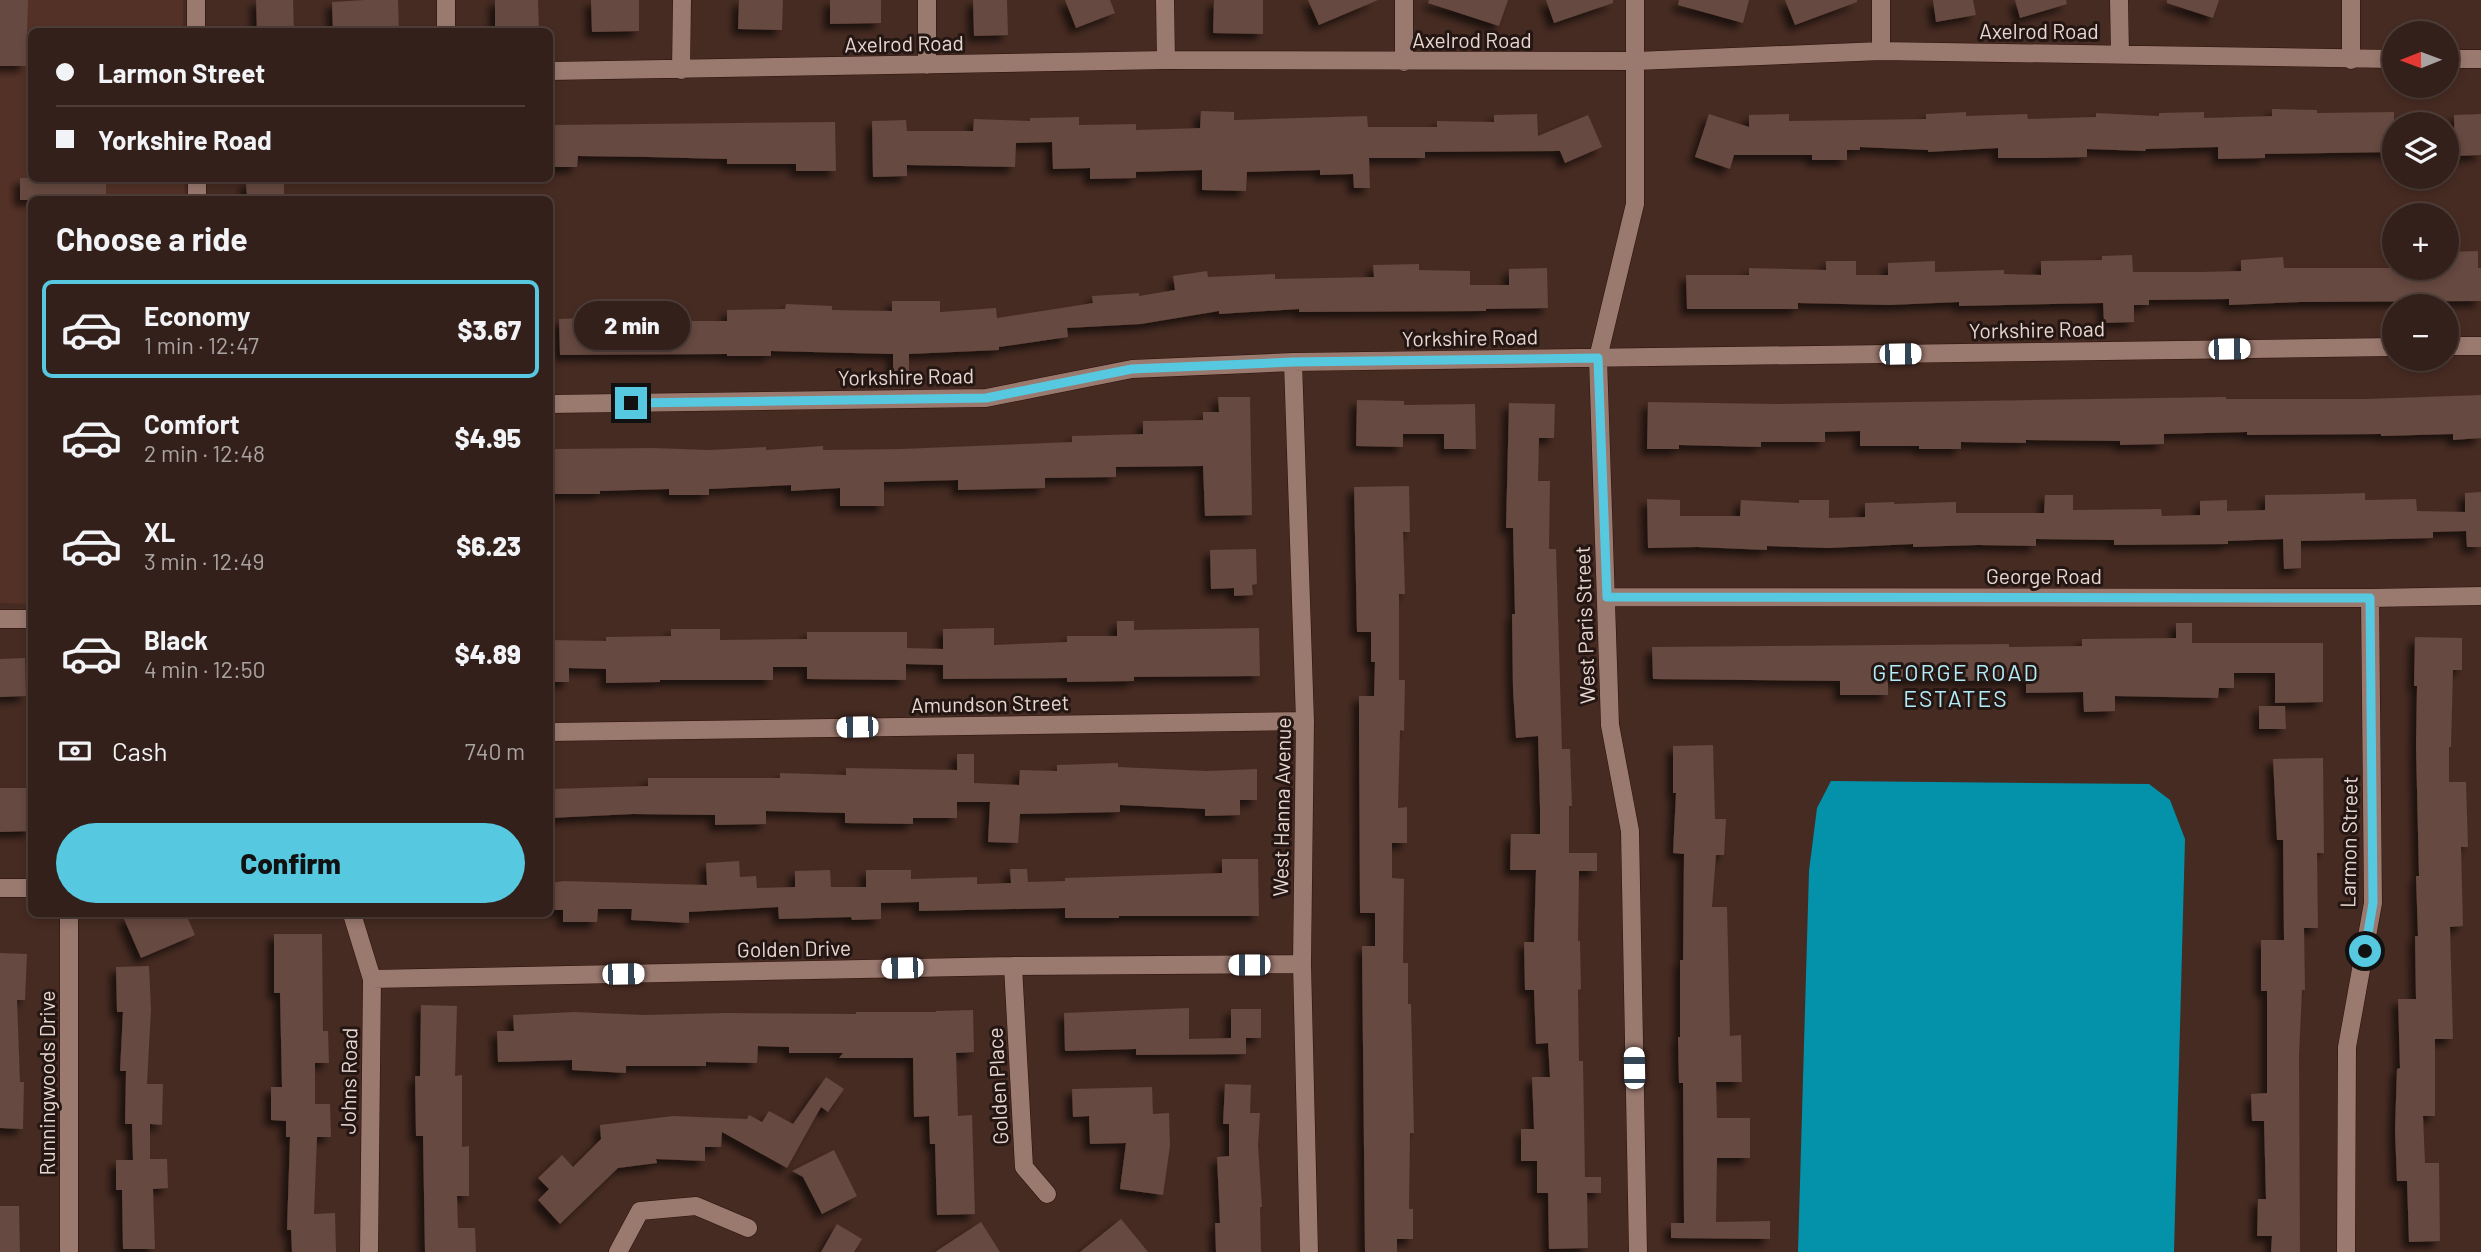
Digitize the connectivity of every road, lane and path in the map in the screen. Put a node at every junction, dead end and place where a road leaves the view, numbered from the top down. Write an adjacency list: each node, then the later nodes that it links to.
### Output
1 (195, 0): 11 (street)
2 (446, 0): 12 (street)
3 (682, 0): 23 (street)
4 (927, 0): 22 (street)
5 (1165, 0): 18 (street)
6 (1404, 0): 21 (street)
7 (1635, 0): 20 (street, West Paris Street)
8 (1881, 0): 13 (street)
9 (2119, 0): 14 (street)
10 (2351, 0): 19 (street)
11 (196, 28)
12 (446, 28)
13 (1881, 51): 14 (street, Axelrod Road); 20 (street, Axelrod Road)
14 (2120, 53): 19 (street, Axelrod Road)
15 (2382, 59): 19 (street, Axelrod Road)
16 (2459, 59): 17 (street)
17 (2481, 59)
18 (1166, 60): 21 (street, Axelrod Road); 22 (street, Axelrod Road)
19 (2351, 60)
20 (1636, 61): 21 (street, Axelrod Road); 28 (street, West Paris Street)
21 (1404, 62)
22 (927, 65): 23 (street, Axelrod Road)
23 (681, 70): 24 (street, Axelrod Road)
24 (553, 71)
25 (2481, 345): 26 (street)
26 (2459, 346)
27 (2382, 347): 28 (street, Yorkshire Road)
28 (1598, 358): 29 (street, Yorkshire Road); 32 (street, West Paris Street)
29 (1293, 362): 30 (street, Yorkshire Road); 36 (street, West Hanna Avenue)
30 (553, 404)
31 (2481, 596): 33 (street, George Road)
32 (1607, 597): 33 (street, George Road); 51 (street, West Paris Street)
33 (2370, 598): 52 (street, Larmon Street)
34 (0, 619): 35 (street)
35 (28, 619)
36 (1305, 721): 37 (street, Amundson Street); 42 (street, West Hanna Avenue)
37 (553, 732)
38 (0, 888): 39 (street)
39 (28, 888)
40 (69, 917): 47 (street, Runningwoods Drive)
41 (353, 917): 44 (street, Johns Road)
42 (1302, 964): 43 (street, Golden Drive); 50 (street, West Hanna Avenue)
43 (1013, 966): 44 (street, Golden Drive); 45 (street, Golden Place)
44 (372, 979): 48 (street, Johns Road)
45 (1047, 1194)
46 (748, 1228): 49 (street)
47 (69, 1252)
48 (369, 1252)
49 (618, 1252)
50 (1309, 1252)
51 (1637, 1252)
52 (2346, 1252)

